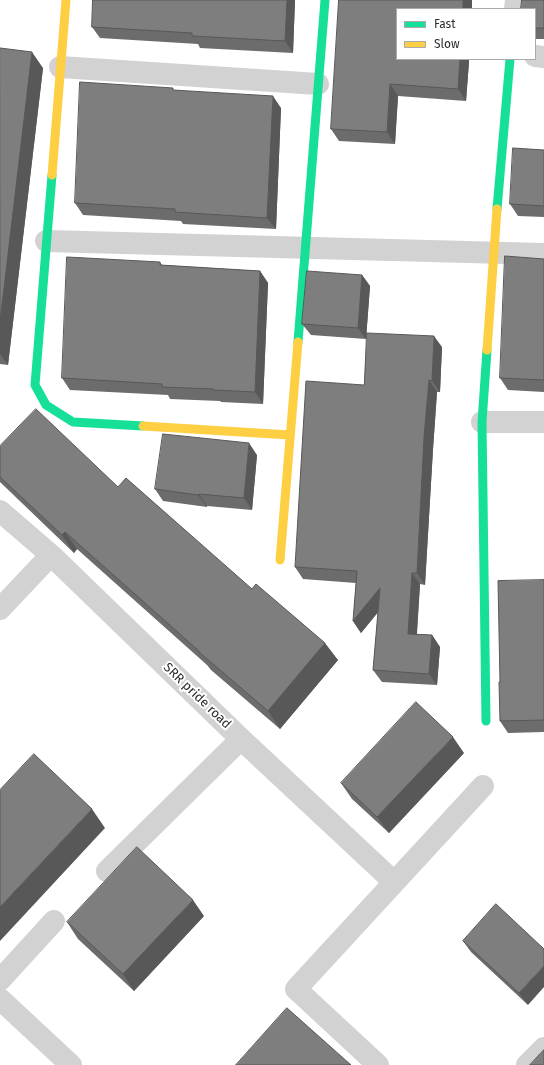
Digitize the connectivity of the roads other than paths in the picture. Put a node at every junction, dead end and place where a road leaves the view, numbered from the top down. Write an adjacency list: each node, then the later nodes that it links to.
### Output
1 (66, 0): 4 (street)
2 (325, 0): 5 (street)
3 (510, 60): 8 (street)
4 (60, 67): 5 (street); 6 (street)
5 (318, 84): 7 (street)
6 (46, 241): 7 (street); 12 (street)
7 (305, 248): 8 (street); 12 (street)
8 (493, 252): 9 (street); 10 (street)
9 (544, 254)
10 (482, 422): 11 (street); 17 (street)
11 (544, 422)
12 (290, 435): 15 (street)
13 (0, 511): 14 (street, SRR pride road)
14 (51, 555): 16 (street); 18 (street, SRR pride road)
15 (280, 560)
16 (0, 609)
17 (486, 721)
18 (241, 738): 20 (street); 21 (street, SRR pride road)
19 (483, 786): 21 (street)
20 (107, 871)
21 (394, 882): 27 (street)
22 (54, 921): 23 (street)
23 (0, 980)
24 (0, 999): 26 (street)
25 (544, 1048): 28 (street)
26 (71, 1065)
27 (378, 1065)
28 (527, 1065)

